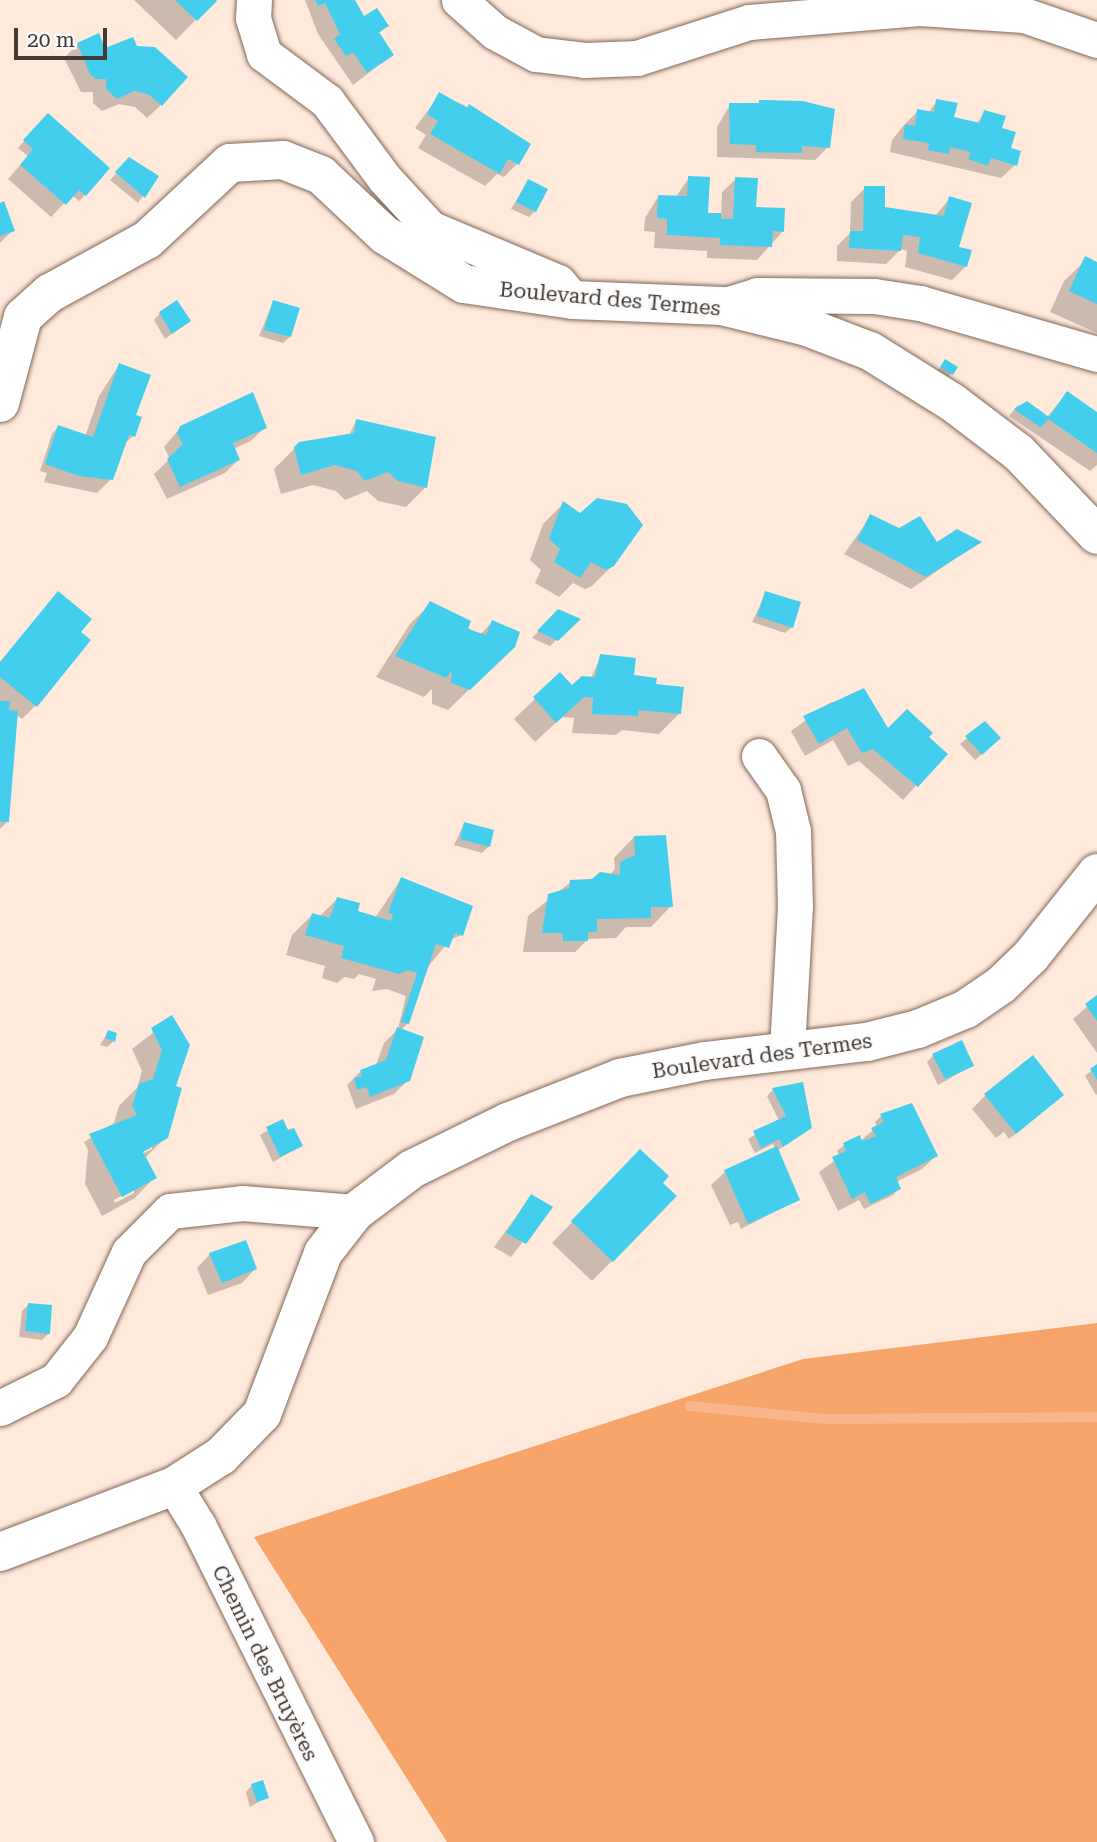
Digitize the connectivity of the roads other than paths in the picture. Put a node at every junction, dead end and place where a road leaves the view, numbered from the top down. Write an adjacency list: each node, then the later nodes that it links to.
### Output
1 (254, 0): 4 (street)
2 (459, 0): 3 (street)
3 (1097, 40)
4 (573, 300): 5 (street, Boulevard des Termes); 7 (street, Boulevard des Termes)
5 (722, 306): 6 (street); 8 (street, Boulevard des Termes)
6 (1097, 354)
7 (0, 403)
8 (1097, 536)
9 (759, 756): 11 (street)
10 (1097, 873): 11 (street, Boulevard des Termes)
11 (787, 1051): 12 (street, Boulevard des Termes)
12 (355, 1212): 13 (street); 14 (street, Boulevard des Termes)
13 (0, 1408)
14 (174, 1486): 15 (street, Boulevard des Termes); 16 (street, Chemin des Bruyères)
15 (0, 1552)
16 (356, 1842)

